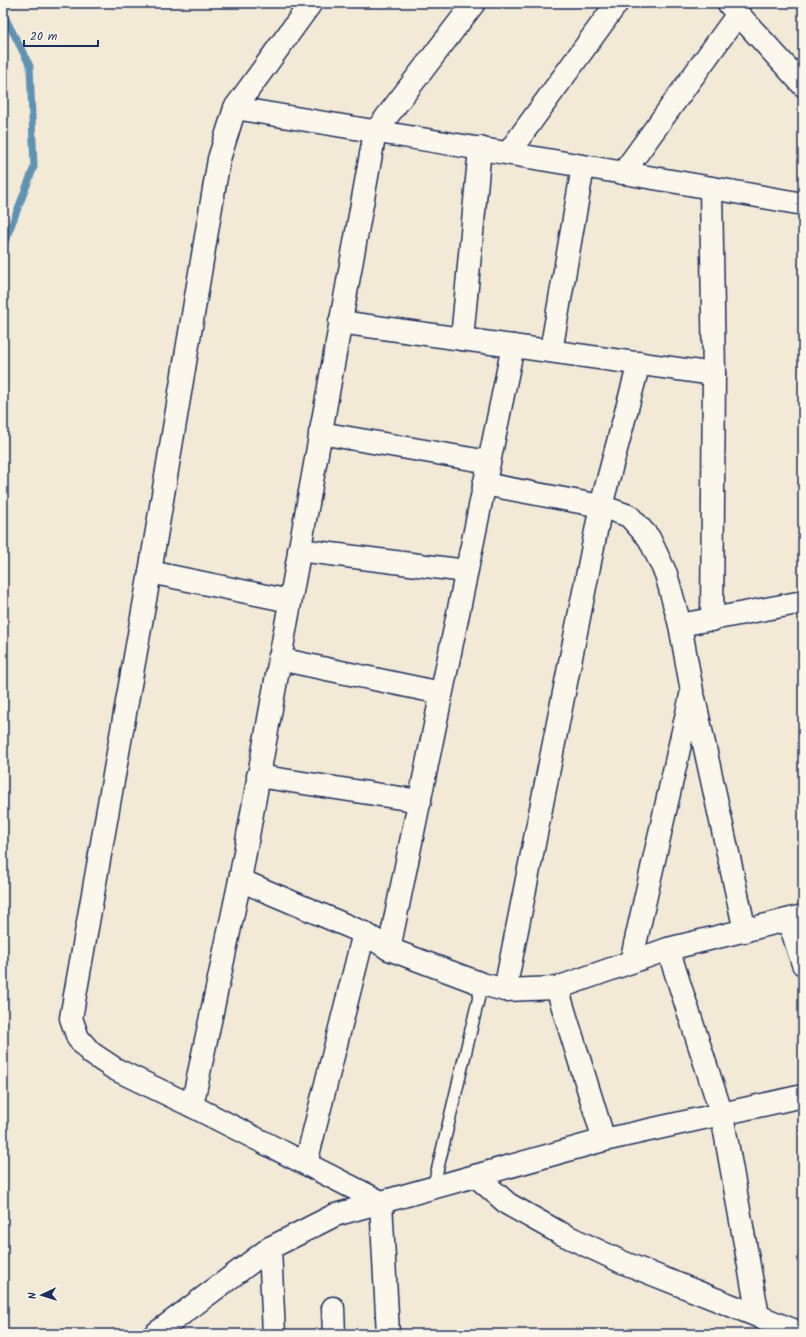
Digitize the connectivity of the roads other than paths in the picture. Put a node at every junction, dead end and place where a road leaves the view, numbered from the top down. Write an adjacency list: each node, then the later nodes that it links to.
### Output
1 (311, 3): 6 (street)
2 (474, 3): 7 (street)
3 (618, 3): 9 (street)
4 (733, 9): 5 (street); 11 (street)
5 (803, 85)
6 (235, 108): 7 (street); 26 (street)
7 (375, 132): 8 (street); 14 (street)
8 (480, 148): 9 (street); 15 (street)
9 (509, 152): 10 (street)
10 (583, 167): 11 (street); 17 (street)
11 (623, 173): 12 (street)
12 (711, 188): 13 (street); 19 (street)
13 (803, 204)
14 (340, 322): 15 (street); 20 (street)
15 (462, 339): 16 (street)
16 (512, 346): 17 (street); 21 (street)
17 (551, 351): 18 (street)
18 (639, 363): 19 (street); 23 (street)
19 (714, 374): 29 (street)
20 (320, 433): 21 (street); 24 (street)
21 (489, 462): 22 (street)
22 (484, 484): 23 (street); 25 (street)
23 (600, 506): 30 (street); 46 (street)
24 (299, 550): 25 (street); 27 (street)
25 (466, 571): 33 (street)
26 (150, 572): 27 (street); 48 (street)
27 (290, 601): 31 (street)
28 (803, 602): 29 (street)
29 (712, 620): 30 (street)
30 (680, 625): 32 (street)
31 (279, 660): 33 (street); 34 (street)
32 (692, 691): 38 (street); 42 (street)
33 (441, 693): 35 (street)
34 (258, 776): 35 (street); 36 (street)
35 (420, 801): 40 (street)
36 (240, 880): 39 (street); 48 (street)
37 (796, 918): 38 (street); 43 (street)
38 (745, 931): 41 (street)
39 (364, 933): 40 (street); 51 (street)
40 (389, 948): 44 (street)
41 (668, 949): 42 (street); 49 (street)
42 (631, 962): 45 (street)
43 (803, 964)
44 (482, 984): 46 (street); 53 (lane)
45 (557, 988): 46 (street); 50 (street)
46 (505, 990)
47 (803, 1096): 49 (street)
48 (192, 1106): 51 (street)
49 (722, 1115): 50 (street); 57 (street)
50 (604, 1140): 52 (street)
51 (306, 1163): 54 (street)
52 (476, 1176): 53 (street); 57 (street)
53 (433, 1188): 54 (street)
54 (381, 1202): 55 (street); 61 (street)
55 (270, 1248): 58 (street); 59 (street)
56 (333, 1308): 60 (street)
57 (758, 1316): 62 (street)
58 (155, 1334)
59 (274, 1334)
60 (334, 1334)
61 (388, 1334)
62 (803, 1334)

